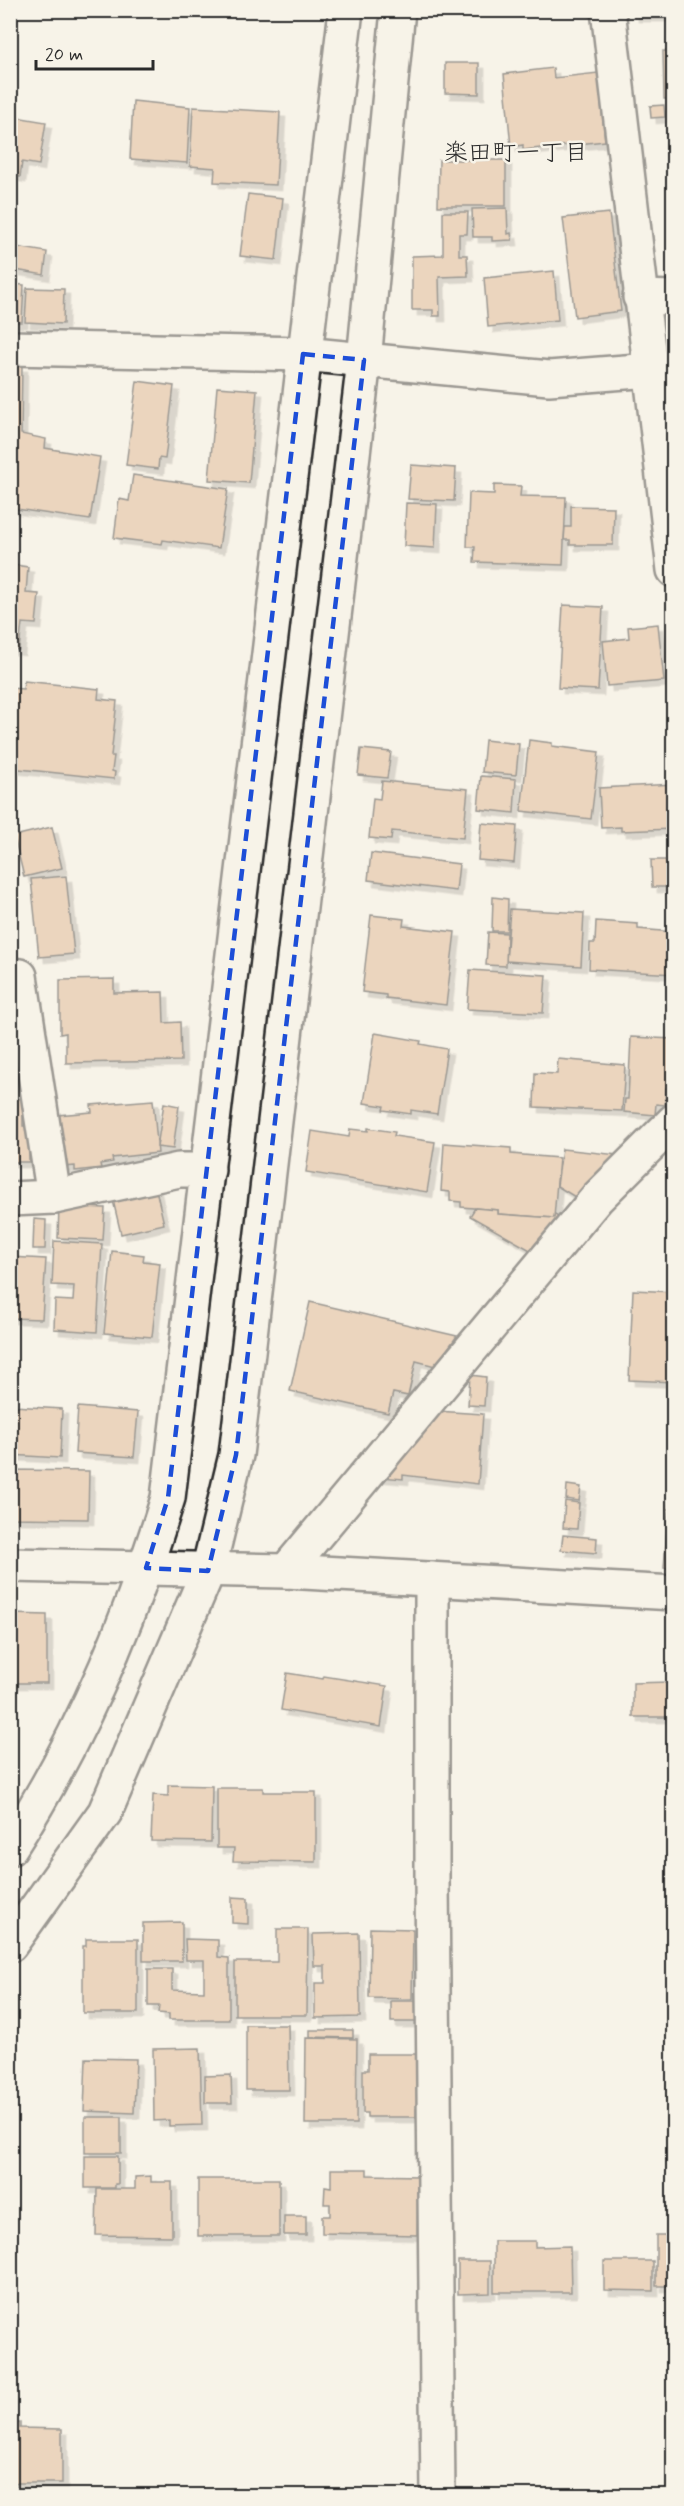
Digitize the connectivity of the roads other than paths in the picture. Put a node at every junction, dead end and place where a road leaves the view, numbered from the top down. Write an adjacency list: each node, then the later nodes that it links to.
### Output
1 (346, 10): 7 (street)
2 (398, 10): 8 (street)
3 (608, 10): 4 (street)
4 (640, 297): 5 (street); 9 (street)
5 (674, 298)
6 (10, 348): 7 (street)
7 (303, 354): 8 (street); 14 (street)
8 (364, 360): 9 (street); 19 (street)
9 (651, 370): 10 (street)
10 (668, 479): 11 (street)
11 (674, 570)
12 (10, 975): 15 (street)
13 (674, 1121): 20 (street)
14 (208, 1170): 15 (street); 18 (street)
15 (54, 1197): 16 (street)
16 (10, 1199)
17 (10, 1565): 18 (street)
18 (146, 1568): 19 (street); 23 (street)
19 (208, 1570): 20 (street); 24 (street)
20 (286, 1571): 21 (street)
21 (432, 1579): 22 (street); 25 (street)
22 (674, 1593)
23 (10, 1848)
24 (10, 1945)
25 (438, 2496)

